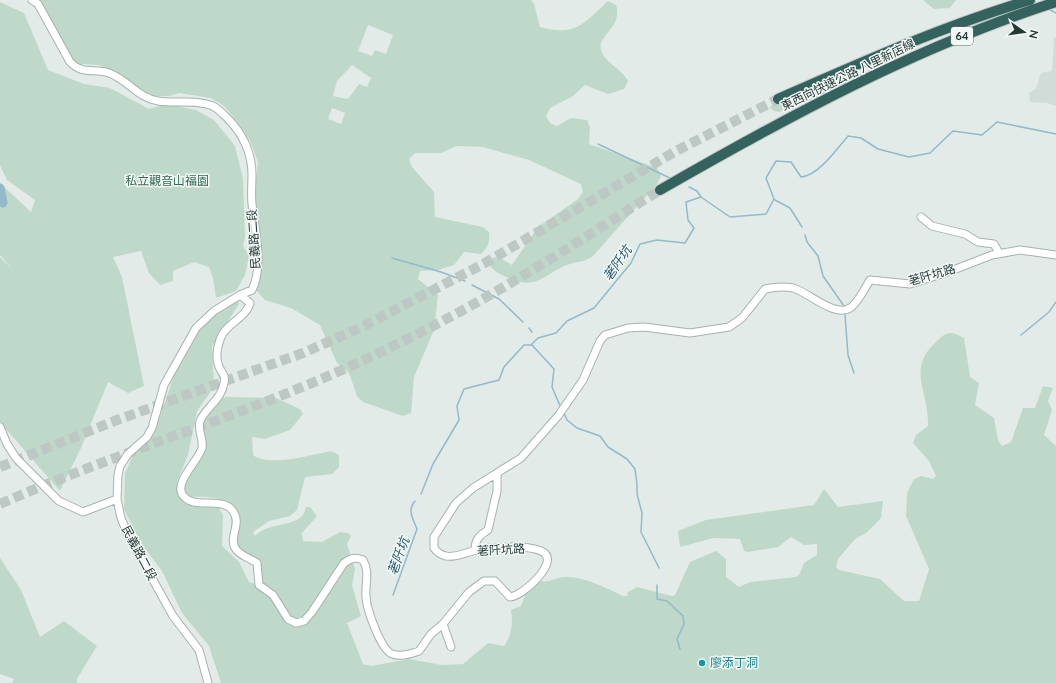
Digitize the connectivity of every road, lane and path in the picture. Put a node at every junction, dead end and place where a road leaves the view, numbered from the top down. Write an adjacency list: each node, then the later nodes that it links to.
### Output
1 (32, 0): 9 (street, 民義路二段)
2 (1030, 0): 4 (highway, 東西向快速公路 八里新店線 / 64)
3 (1056, 2): 5 (highway, 東西向快速公路 八里新店線 / 64)
4 (778, 100)
5 (660, 190)
6 (921, 217): 7 (street)
7 (999, 253): 8 (street, 荖阡坑路); 11 (street, 荖阡坑路)
8 (1056, 255)
9 (240, 295): 12 (street, 民義路二段); 14 (street, 荖阡坑路)
10 (0, 427): 12 (street)
11 (498, 473): 13 (street); 13 (street, 荖阡坑路)
12 (117, 499): 16 (street, 民義路二段)
13 (475, 550): 14 (street, 荖阡坑路)
14 (443, 624): 15 (street)
15 (451, 647)
16 (208, 683)

